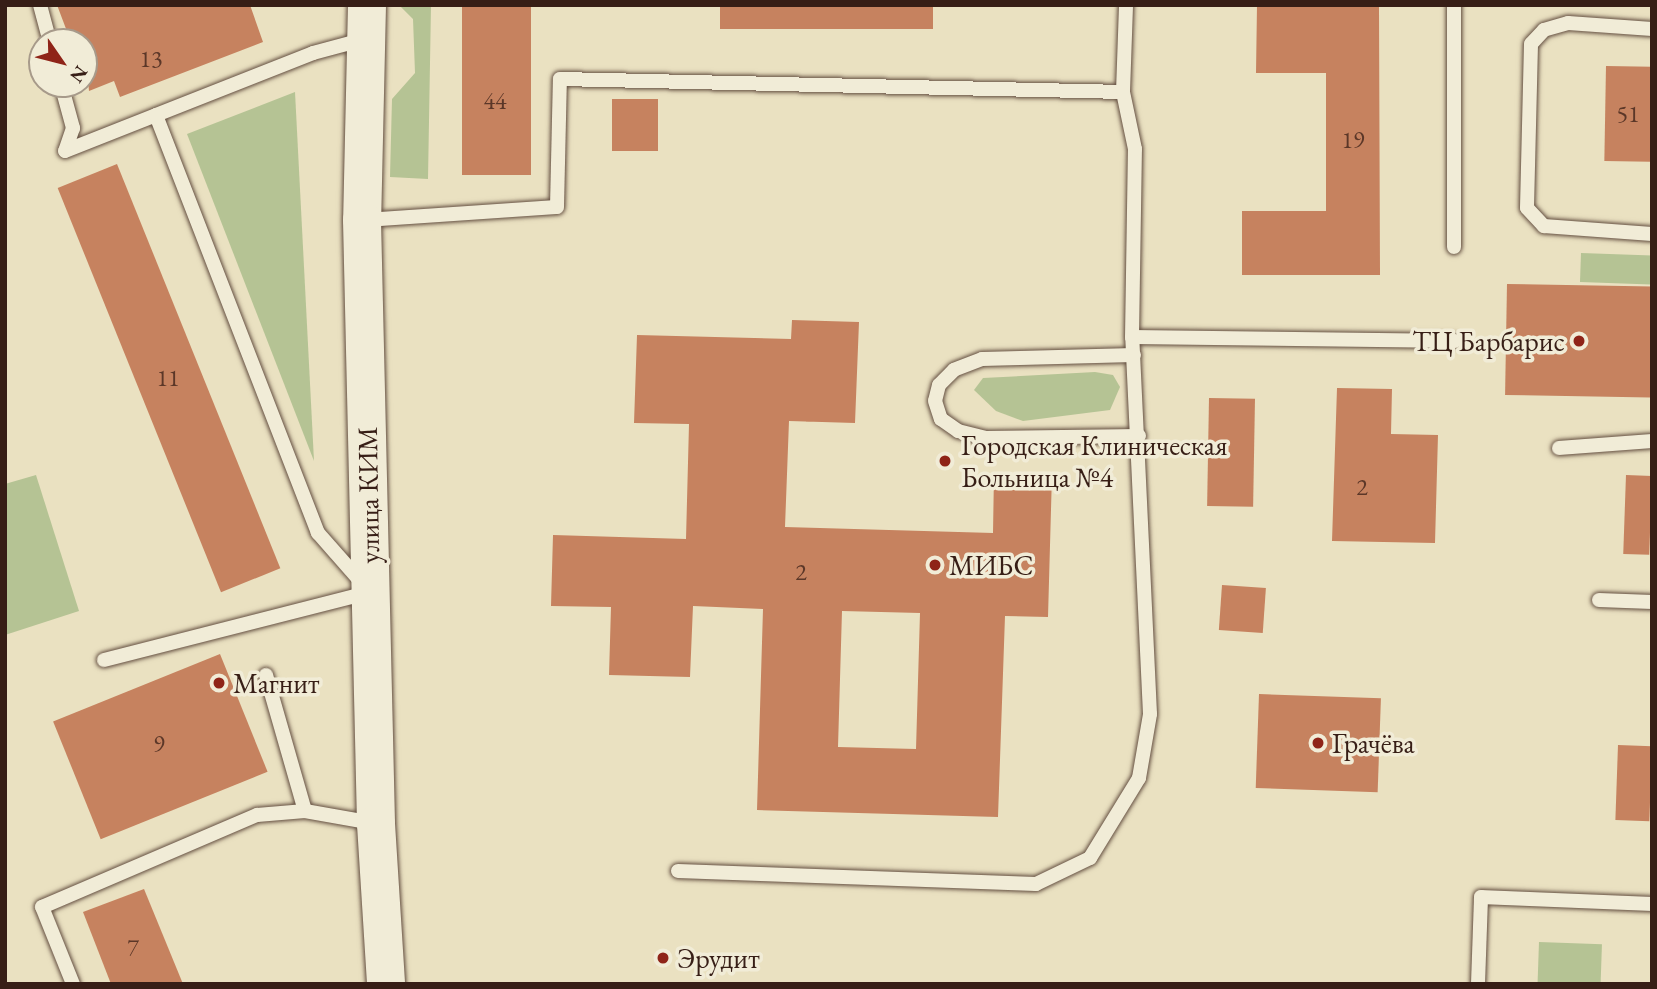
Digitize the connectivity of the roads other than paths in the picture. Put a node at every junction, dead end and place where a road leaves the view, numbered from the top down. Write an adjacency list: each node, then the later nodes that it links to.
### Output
1 (40, 5): 5 (lane)
2 (1126, 5): 7 (lane)
3 (1454, 5): 12 (lane)
4 (367, 22): 9 (lane); 10 (street, улица КИМ)
5 (46, 28)
6 (1652, 29): 11 (lane)
7 (1124, 92): 10 (lane); 13 (lane)
8 (65, 98): 9 (lane)
9 (156, 116): 19 (lane)
10 (362, 220): 19 (street, улица КИМ)
11 (1652, 234)
12 (1454, 247)
13 (1132, 337): 14 (lane); 15 (lane)
14 (1455, 341)
15 (1133, 355): 16 (lane); 16 (lane)
16 (1139, 436): 26 (lane)
17 (1652, 441): 18 (lane)
18 (1559, 448)
19 (370, 592): 22 (lane); 25 (street, улица КИМ)
20 (1599, 600): 21 (lane)
21 (1652, 602)
22 (104, 660)
23 (266, 675): 24 (lane)
24 (305, 811): 25 (lane); 28 (lane)
25 (376, 824): 29 (street, улица КИМ)
26 (678, 871)
27 (1652, 904): 30 (lane)
28 (73, 984)
29 (386, 984)
30 (1478, 984)

